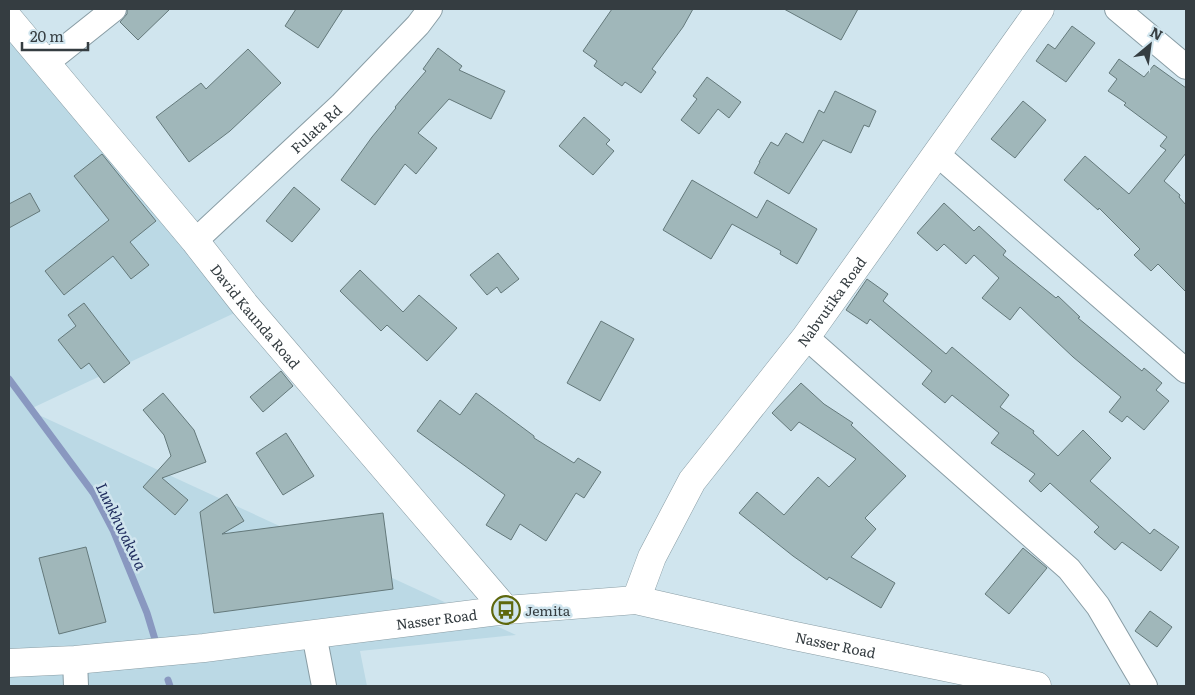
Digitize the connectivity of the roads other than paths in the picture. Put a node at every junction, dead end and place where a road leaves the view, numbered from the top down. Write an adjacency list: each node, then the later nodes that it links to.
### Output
1 (114, 9): 6 (street)
2 (430, 9): 9 (street, Fulata Rd)
3 (1040, 9): 8 (street, Nabvutika Road)
4 (1118, 9): 7 (street)
5 (9, 19): 6 (street, David Kaunda Road)
6 (45, 64): 9 (street, David Kaunda Road)
7 (1186, 68)
8 (936, 153): 10 (street, Nabvutika Road); 11 (street)
9 (195, 241): 13 (street, David Kaunda Road)
10 (806, 337): 12 (street, Nabvutika Road); 19 (street)
11 (1186, 371)
12 (636, 600): 13 (street, Nasser Road); 18 (street, Nasser Road)
13 (506, 610): 14 (street, Nasser Road)
14 (314, 634): 16 (street, Nasser Road); 17 (street)
15 (9, 664): 16 (street, Nasser Road)
16 (76, 673)
17 (324, 686)
18 (1037, 686)
19 (1145, 686)

